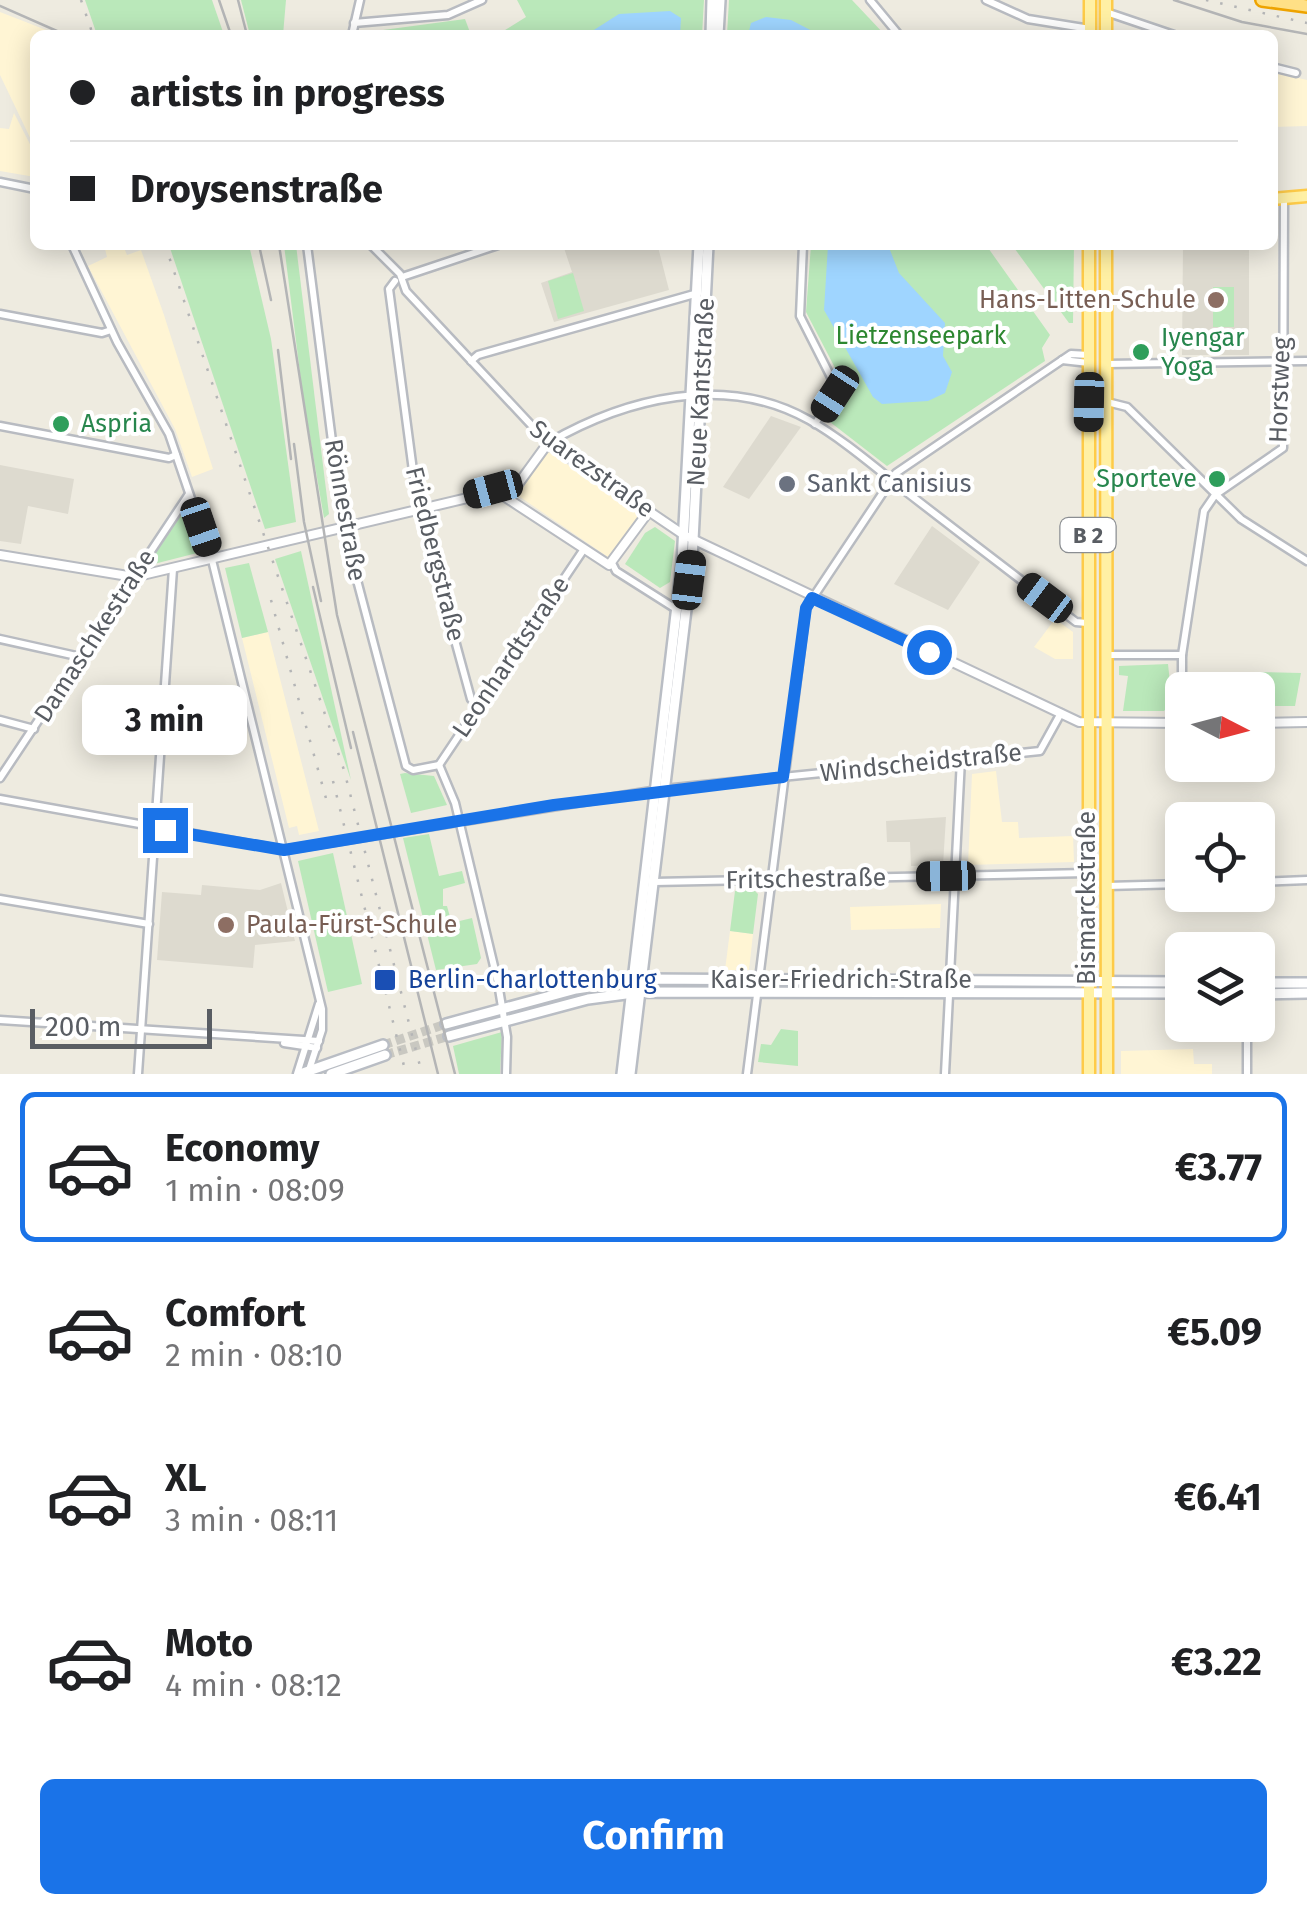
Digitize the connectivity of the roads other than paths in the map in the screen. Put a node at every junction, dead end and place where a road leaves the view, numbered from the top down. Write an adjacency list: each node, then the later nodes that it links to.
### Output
1 (360, 0): 12 (street)
2 (482, 0): 12 (street)
3 (712, 0): 14 (main road)
4 (720, 0): 15 (main road)
5 (870, 0): 16 (street)
6 (986, 0): 17 (street)
7 (1090, 0): 18 (main road)
8 (1262, 0): 10 (highway)
9 (1298, 0): 10 (highway)
10 (1307, 4)
11 (1106, 5): 19 (street)
12 (354, 23): 13 (street)
13 (353, 30)
14 (710, 30)
15 (718, 30)
16 (895, 30)
17 (1080, 30)
18 (1090, 30)
19 (1163, 30)
20 (1278, 68): 21 (street)
21 (1296, 73)
22 (0, 182): 23 (street)
23 (30, 188)
24 (1307, 196): 25 (main road)
25 (1280, 203): 42 (street, Horstweg)
26 (74, 250): 38 (street)
27 (308, 250): 58 (street, Rönnestraße)
28 (375, 250): 35 (street, Suarezstraße)
29 (483, 250): 35 (street)
30 (699, 250): 36 (main road, Neue Kantstraße)
31 (707, 250): 36 (main road, Neue Kantstraße)
32 (803, 250): 46 (street)
33 (1090, 250): 39 (main road, B 2)
34 (1106, 250): 43 (main road, B 2)
35 (398, 279): 40 (street, Suarezstraße); 56 (street, Friedbergstraße)
36 (701, 292): 40 (street); 44 (main road, Neue Kantstraße)
37 (0, 314): 38 (street)
38 (111, 330): 49 (street)
39 (1089, 359): 50 (street); 69 (main road, B 2)
40 (470, 361): 48 (street, Suarezstraße)
41 (1307, 362): 42 (street)
42 (1283, 363): 43 (street); 54 (street, Horstweg)
43 (1106, 364): 45 (main road, B 2)
44 (696, 395): 46 (street); 48 (street); 59 (main road, Neue Kantstraße)
45 (1106, 402): 54 (street); 71 (main road, B 2)
46 (816, 424): 50 (street)
47 (0, 426): 49 (street)
48 (548, 442): 51 (street); 57 (street, Suarezstraße)
49 (176, 455): 53 (street)
50 (890, 480): 67 (street); 69 (street)
51 (514, 487): 52 (street); 55 (street)
52 (493, 489): 55 (street); 56 (street)
53 (190, 493): 62 (street); 66 (street, Damaschkestraße)
54 (1215, 496): 63 (street); 72 (street)
55 (508, 498): 60 (street)
56 (419, 508): 58 (street); 75 (street, Friedbergstraße)
57 (649, 511): 59 (street, Suarezstraße); 64 (street)
58 (344, 527): 62 (street); 85 (street, Rönnestraße)
59 (689, 537): 67 (street, Suarezstraße); 68 (main road); 88 (main road)
60 (584, 548): 64 (street); 75 (street, Leonhardtstraße)
61 (0, 554): 66 (street)
62 (212, 560): 65 (street); 92 (street)
63 (1307, 561)
64 (611, 565): 68 (street)
65 (173, 569): 66 (street); 91 (street)
66 (134, 578): 73 (street, Damaschkestraße)
67 (812, 598): 76 (street, Suarezstraße); 86 (street)
68 (676, 609): 88 (main road)
69 (1087, 623): 78 (main road, B 2)
70 (0, 639): 73 (street)
71 (1106, 655): 72 (street); 80 (main road, B 2)
72 (1182, 655): 74 (street)
73 (82, 658): 83 (street, Damaschkestraße)
74 (1182, 672)
75 (478, 705): 85 (street, Leonhardtstraße)
76 (1060, 713): 78 (street, Suarezstraße); 84 (street, Windscheidstraße)
77 (0, 720): 83 (street)
78 (1087, 722): 80 (street, Suarezstraße); 93 (main road, Bismarckstraße / B 2)
79 (1275, 722): 82 (street)
80 (1105, 723): 81 (street, Suarezstraße); 100 (main road, Bismarckstraße / B 2)
81 (1165, 723)
82 (1305, 723)
83 (34, 729): 87 (street, Damaschkestraße)
84 (961, 758): 86 (street, Windscheidstraße); 94 (street)
85 (438, 765): 90 (street)
86 (783, 777): 88 (street, Windscheidstraße); 95 (street)
87 (0, 778)
88 (659, 790): 90 (street, Windscheidstraße); 98 (main road)
89 (0, 799): 91 (street, Windscheidstraße)
90 (458, 820): 92 (street, Windscheidstraße); 116 (street)
91 (158, 828): 92 (street, Windscheidstraße); 102 (street)
92 (284, 850): 115 (street)
93 (1088, 873): 94 (street, Fritschestraße); 109 (main road, Bismarckstraße / B 2)
94 (956, 875): 95 (street, Fritschestraße); 108 (street)
95 (770, 880): 98 (street, Fritschestraße); 107 (street)
96 (1307, 880): 97 (street)
97 (1275, 881)
98 (649, 882): 103 (main road)
99 (1165, 884): 100 (street)
100 (1107, 886): 110 (main road, Bismarckstraße / B 2)
101 (0, 900): 102 (street)
102 (149, 924): 119 (street)
103 (638, 980): 107 (main road, Kaiser-Friedrich-Straße); 111 (main road); 116 (main road, Kaiser-Friedrich-Straße)
104 (1165, 983): 110 (main road, Kaiser-Friedrich-Straße)
105 (1275, 983): 106 (main road)
106 (1307, 983)
107 (758, 985): 108 (main road, Kaiser-Friedrich-Straße); 111 (main road, Kaiser-Friedrich-Straße); 130 (street)
108 (949, 986): 109 (main road, Kaiser-Friedrich-Straße); 131 (street)
109 (1088, 987): 110 (main road, Kaiser-Friedrich-Straße); 132 (main road, Bismarckstraße / B 2)
110 (1107, 987): 112 (main road, Kaiser-Friedrich-Straße); 133 (main road, Bismarckstraße / B 2)
111 (636, 992): 118 (main road, Kaiser-Friedrich-Straße); 128 (main road); 129 (main road)
112 (1165, 992)
113 (1307, 993): 114 (main road)
114 (1275, 994)
115 (320, 1001): 121 (street); 122 (street)
116 (502, 1008): 118 (street); 118 (main road, Kaiser-Friedrich-Straße)
117 (0, 1020): 119 (street)
118 (505, 1020): 127 (street)
119 (141, 1032): 121 (street); 125 (street)
120 (1247, 1042): 134 (street)
121 (305, 1043): 122 (street); 124 (street)
122 (318, 1045): 124 (street)
123 (345, 1072): 124 (main road); 126 (main road)
124 (304, 1073)
125 (138, 1074)
126 (331, 1074)
127 (506, 1074)
128 (622, 1074)
129 (630, 1074)
130 (747, 1074)
131 (944, 1074)
132 (1089, 1074)
133 (1107, 1074)
134 (1247, 1074)

